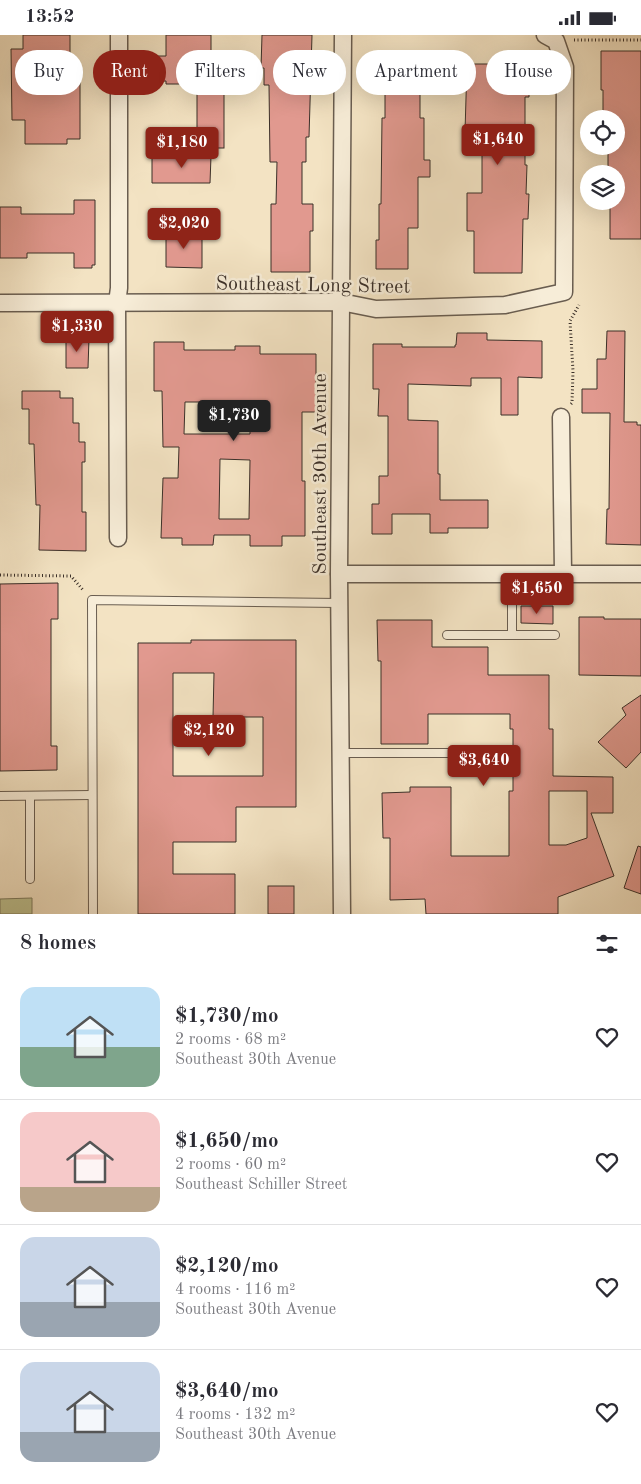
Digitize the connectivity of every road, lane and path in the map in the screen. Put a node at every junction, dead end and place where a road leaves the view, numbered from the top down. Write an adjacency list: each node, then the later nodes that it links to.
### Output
1 (119, 35): 7 (street)
2 (343, 35): 5 (street, Southeast 30th Avenue)
3 (550, 38): 4 (path); 5 (street, Southeast Long Street)
4 (641, 40)
5 (342, 302): 7 (street, Southeast Long Street); 12 (street, Southeast 30th Avenue)
6 (0, 303): 7 (street, Southeast Long Street)
7 (117, 303): 10 (street)
8 (580, 305): 9 (path)
9 (561, 417): 11 (street)
10 (118, 538)
11 (564, 573): 13 (street); 14 (street)
12 (339, 574): 13 (street); 17 (street, Southeast 30th Avenue)
13 (512, 574): 19 (lane)
14 (641, 574)
15 (0, 575): 16 (path)
16 (92, 600): 17 (lane); 23 (lane)
17 (339, 603): 21 (street, Southeast 30th Avenue)
18 (447, 635): 19 (lane)
19 (512, 635): 20 (lane)
20 (555, 635)
21 (340, 753): 22 (lane); 28 (street, Southeast 30th Avenue)
22 (464, 753)
23 (92, 795): 25 (lane); 27 (lane)
24 (0, 796): 25 (lane)
25 (30, 796): 26 (lane)
26 (30, 879)
27 (92, 914)
28 (342, 914)

